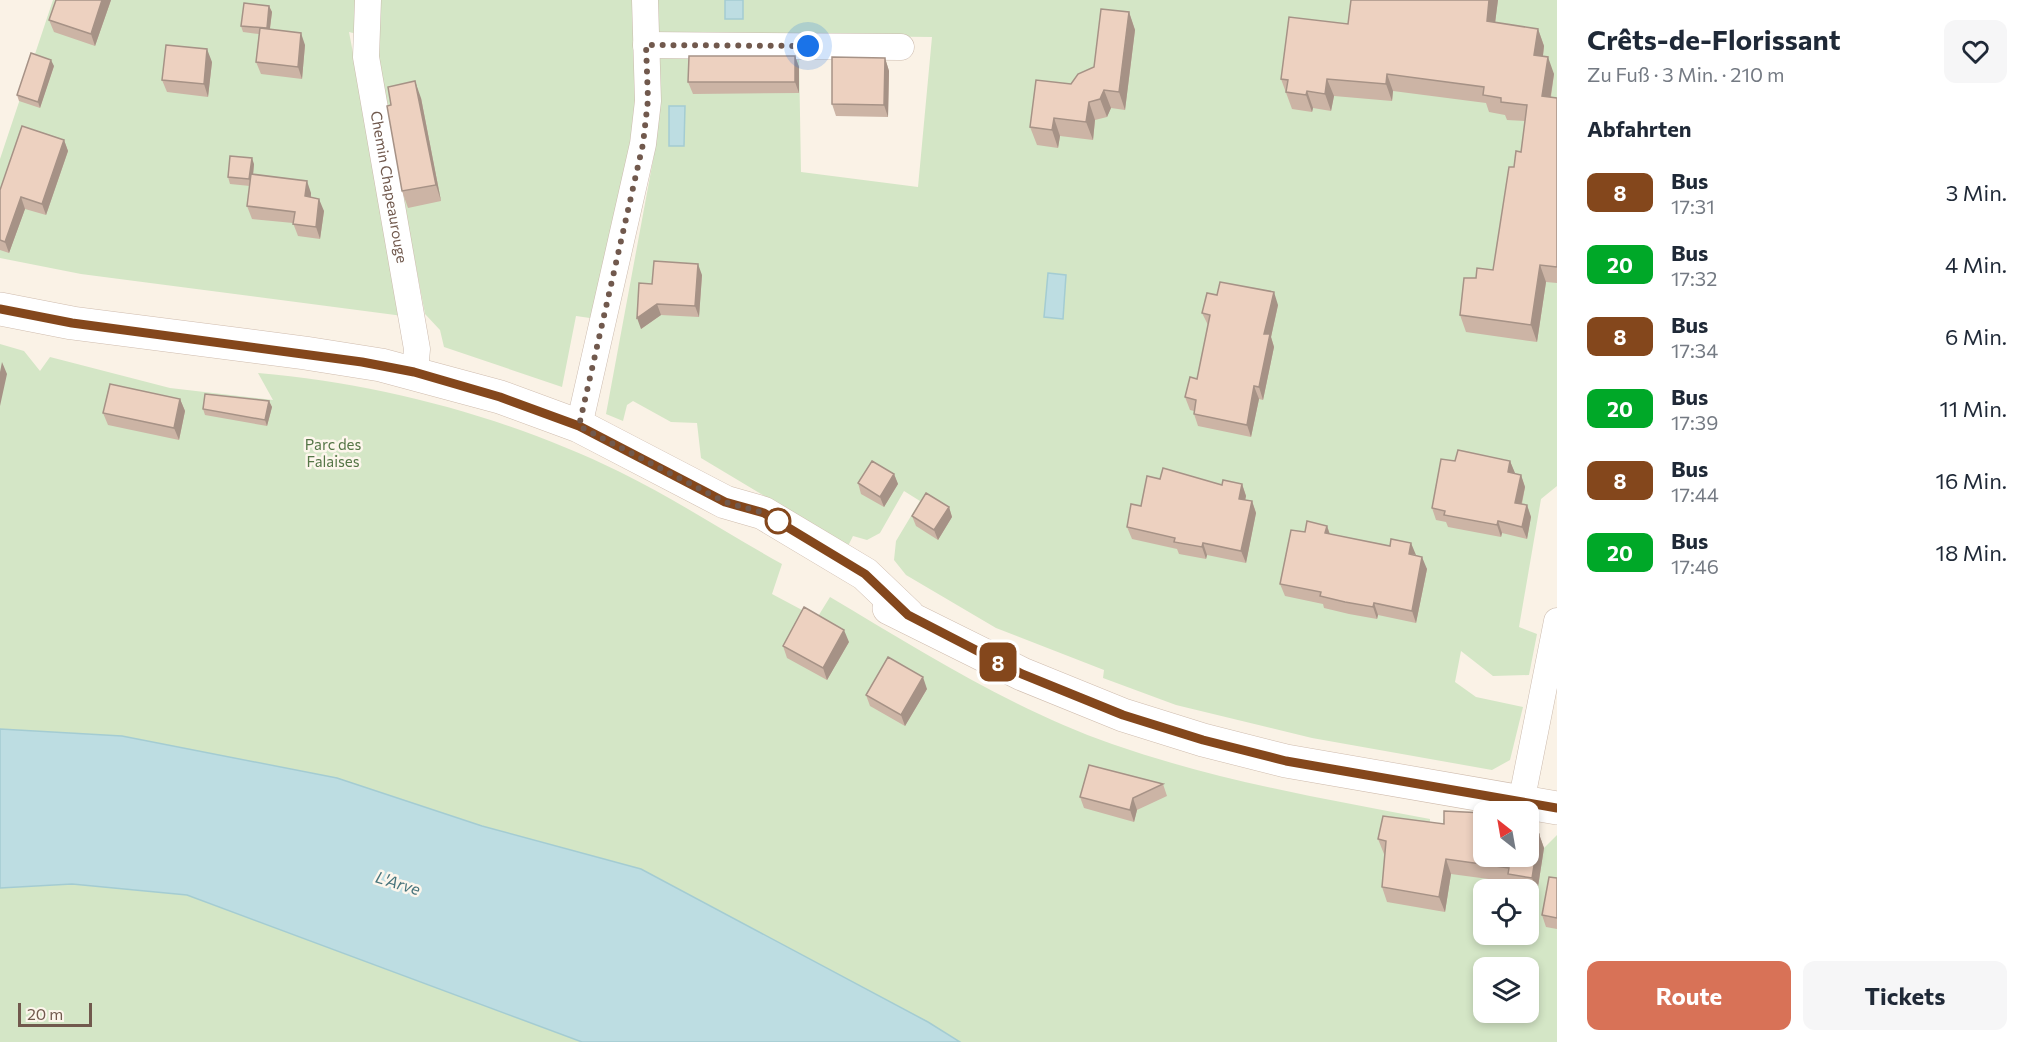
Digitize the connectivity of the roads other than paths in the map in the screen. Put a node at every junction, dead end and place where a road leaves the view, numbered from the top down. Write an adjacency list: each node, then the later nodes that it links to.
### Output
1 (368, 0): 6 (street, Chemin Chapeaurouge)
2 (645, 0): 3 (street)
3 (646, 45): 4 (street); 7 (street)
4 (901, 47)
5 (0, 309): 6 (main road)
6 (414, 372): 7 (main road)
7 (579, 426): 9 (main road)
8 (1557, 621): 10 (street)
9 (1515, 801)
10 (1521, 801)
11 (1539, 805): 12 (main road)
12 (1557, 808)

